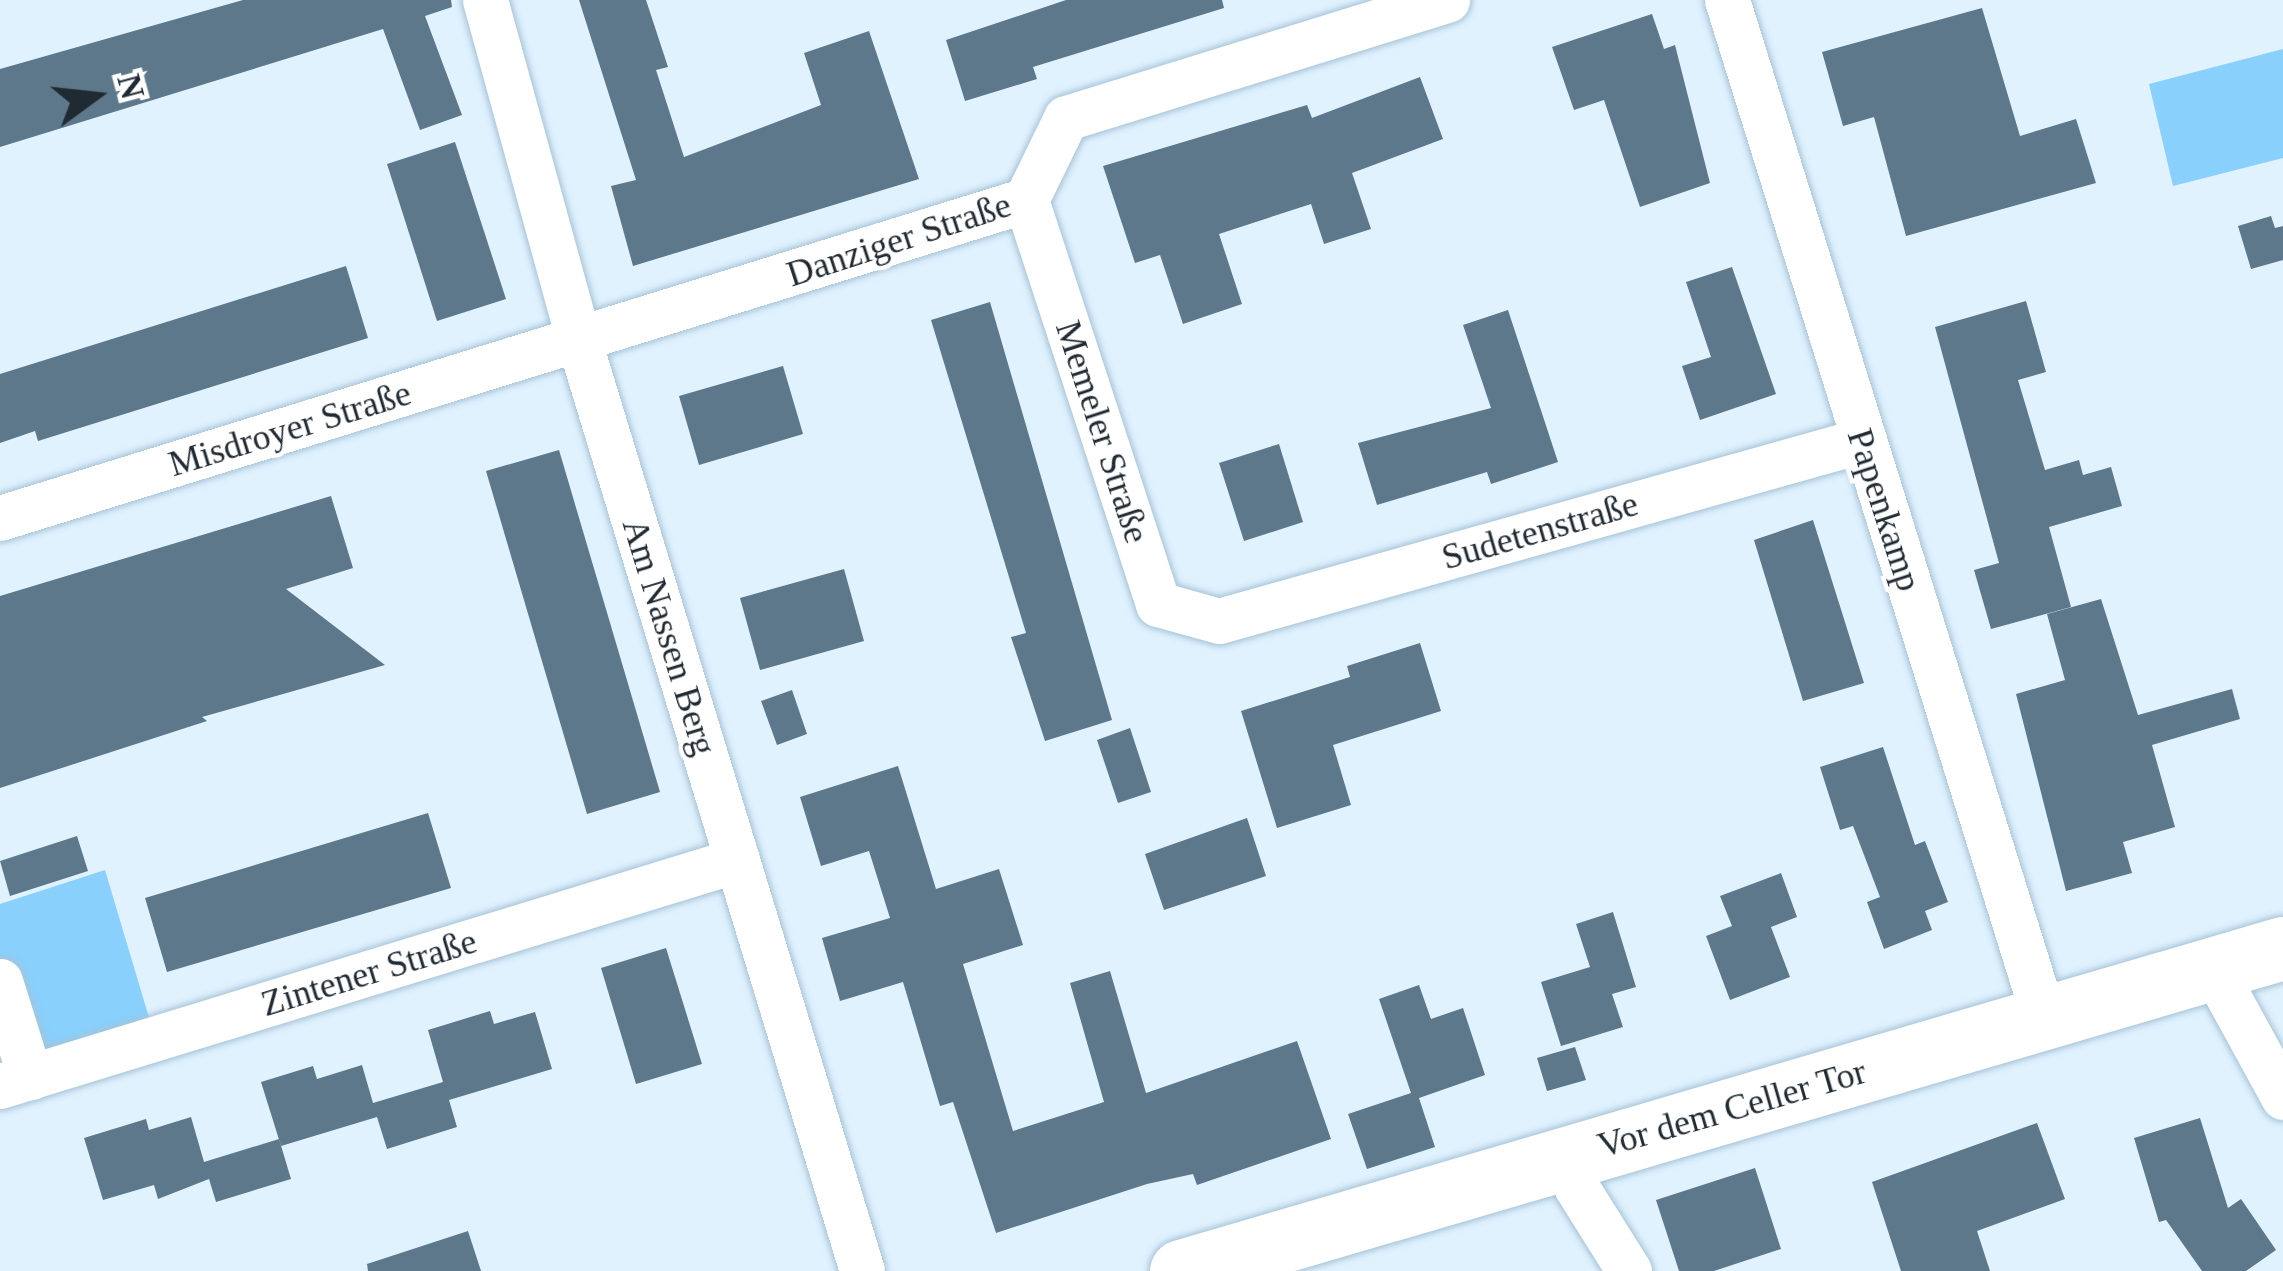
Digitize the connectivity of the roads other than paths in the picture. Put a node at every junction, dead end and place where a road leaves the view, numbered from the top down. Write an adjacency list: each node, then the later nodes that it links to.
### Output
1 (485, 0): 5 (street, Am Nassen Berg)
2 (1447, 0): 4 (street, Danziger Straße)
3 (1727, 0): 6 (street, Papenkamp)
4 (1026, 200): 5 (street, Danziger Straße); 8 (street, Memeler Straße)
5 (579, 340): 7 (street, Misdroyer Straße); 9 (street, Am Nassen Berg)
6 (1860, 441): 8 (street, Sudetenstraße); 13 (street, Papenkamp)
7 (0, 518)
8 (1219, 621)
9 (737, 860): 14 (street, Zintener Straße); 17 (street, Am Nassen Berg)
10 (2283, 948): 11 (street, Vor dem Celler Tor)
11 (2212, 969): 13 (street, Vor dem Celler Tor); 15 (street)
12 (0, 981): 14 (street)
13 (2044, 1018): 16 (street, Vor dem Celler Tor)
14 (15, 1081)
15 (2283, 1097)
16 (1568, 1157): 18 (street, Vor dem Celler Tor); 19 (street)
17 (862, 1271)
18 (1181, 1271)
19 (1629, 1271)

